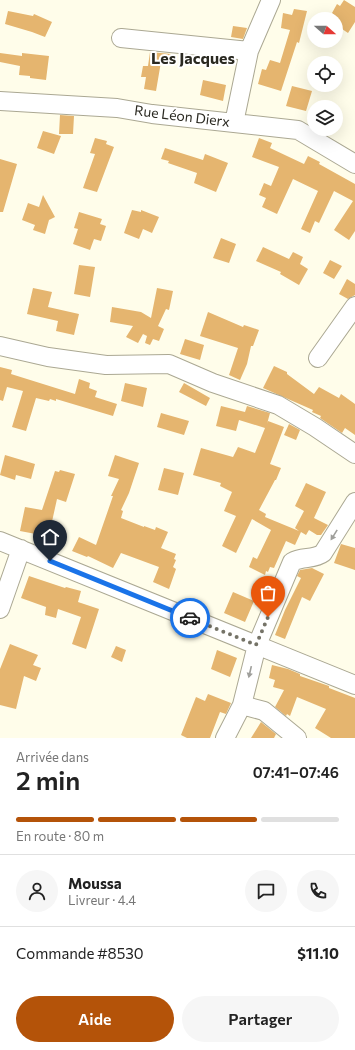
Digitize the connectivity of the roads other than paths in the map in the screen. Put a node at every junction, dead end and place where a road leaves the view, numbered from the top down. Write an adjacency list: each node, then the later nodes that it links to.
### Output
1 (271, 0): 3 (street)
2 (121, 38): 3 (street)
3 (249, 51): 5 (street)
4 (0, 101): 5 (street, Rue Léon Dierx)
5 (234, 123): 6 (street, Rue Léon Dierx)
6 (355, 164)
7 (355, 306): 9 (street)
8 (0, 346): 10 (street)
9 (318, 358)
10 (355, 454)
11 (355, 502): 15 (street, one-way to 15)
12 (0, 541): 13 (street)
13 (21, 549): 14 (street); 15 (street)
14 (0, 609)
15 (256, 645): 16 (street); 17 (street, one-way to 17)
16 (355, 685)
17 (242, 705): 18 (street); 19 (street)
18 (225, 738)
19 (297, 738)

